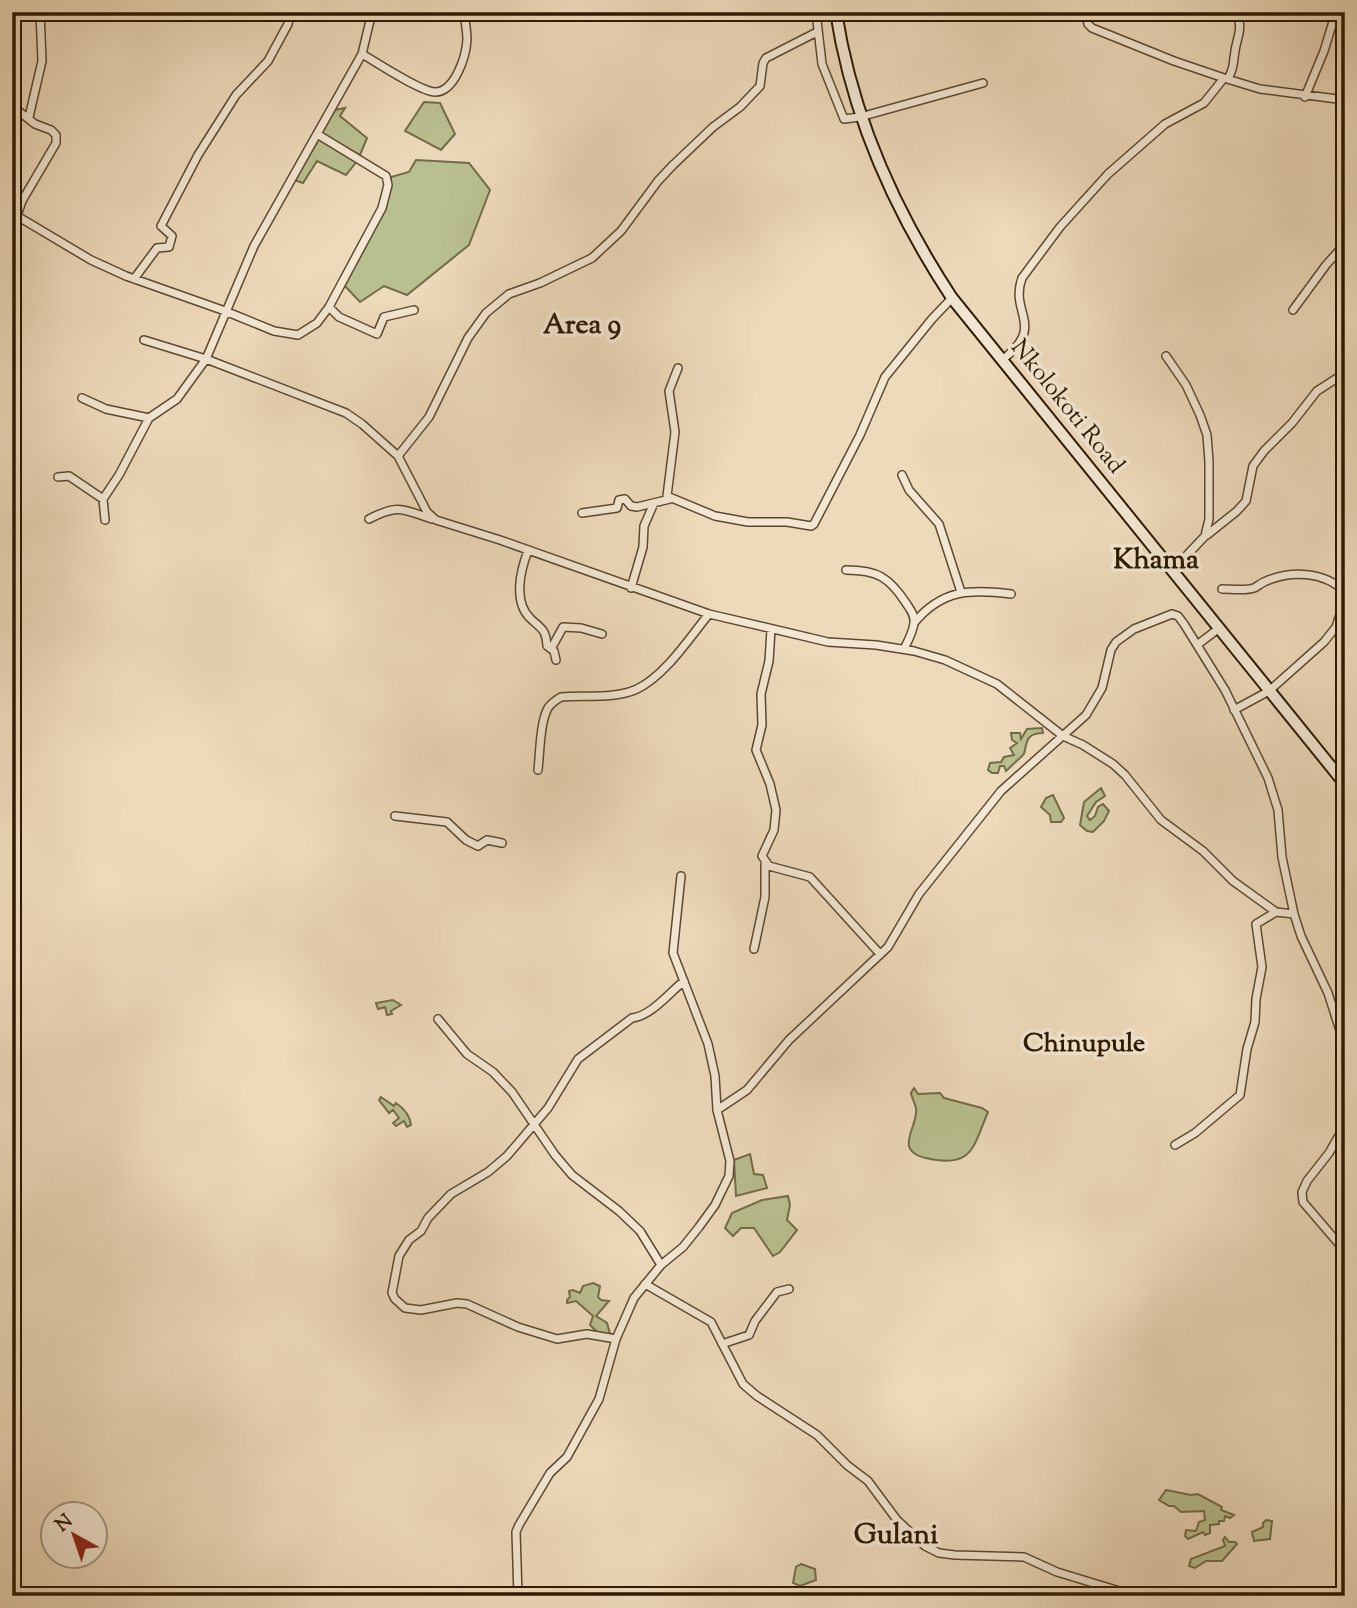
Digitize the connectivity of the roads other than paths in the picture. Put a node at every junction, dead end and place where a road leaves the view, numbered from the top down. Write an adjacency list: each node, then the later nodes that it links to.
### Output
1 (40, 12): 17 (street)
2 (291, 12): 22 (street)
3 (372, 12): 11 (street)
4 (464, 12): 11 (street)
5 (816, 12): 10 (street)
6 (836, 12): 18 (main road, Nkolokoti Road)
7 (1085, 12): 12 (street)
8 (1234, 12): 12 (street)
9 (1336, 12): 14 (street)
10 (817, 32): 18 (street); 36 (street)
11 (362, 54): 19 (street)
12 (1226, 79): 14 (street); 31 (street)
13 (982, 83): 18 (street)
14 (1305, 97): 15 (street)
15 (1345, 100)
16 (12, 106): 17 (street)
17 (29, 117): 20 (street)
18 (860, 117): 23 (main road, Nkolokoti Road)
19 (317, 134): 24 (street); 27 (street)
20 (15, 214): 22 (street)
21 (1345, 244): 26 (street)
22 (134, 279): 27 (street)
23 (952, 298): 31 (main road, Nkolokoti Road); 40 (street)
24 (329, 307): 25 (street); 27 (street)
25 (414, 310)
26 (1293, 310)
27 (225, 311): 30 (street)
28 (144, 340): 30 (street)
29 (1166, 356): 46 (street)
30 (206, 359): 35 (street); 36 (street)
31 (1002, 360): 49 (main road, Nkolokoti Road)
32 (678, 368): 40 (street)
33 (1345, 373): 46 (street)
34 (82, 398): 35 (street)
35 (149, 418): 39 (street)
36 (398, 456): 45 (street)
37 (902, 475): 53 (street)
38 (58, 477): 39 (street)
39 (103, 499): 44 (street)
40 (670, 499): 41 (street)
41 (654, 503): 42 (street); 50 (street)
42 (582, 513)
43 (369, 519): 45 (street)
44 (105, 520)
45 (436, 520): 47 (street)
46 (1205, 536): 49 (street)
47 (528, 551): 50 (street); 62 (street)
48 (846, 570): 57 (street)
49 (1172, 571): 58 (main road, Nkolokoti Road)
50 (631, 588): 56 (street)
51 (1222, 589): 52 (street)
52 (1345, 592)
53 (961, 593): 54 (street); 57 (street)
54 (1011, 594)
55 (1345, 599): 65 (street)
56 (709, 614): 59 (street); 68 (street)
57 (914, 623): 63 (street)
58 (1218, 629): 61 (street); 65 (main road, Nkolokoti Road)
59 (771, 630): 63 (street); 72 (street)
60 (602, 634): 62 (street)
61 (1197, 645): 66 (street); 67 (street)
62 (551, 649): 64 (street)
63 (904, 649): 67 (street)
64 (556, 660)
65 (1269, 691): 66 (street); 69 (main road, Nkolokoti Road)
66 (1234, 710): 75 (street)
67 (1063, 736): 74 (street); 77 (street)
68 (538, 769)
69 (1345, 785)
70 (395, 816): 71 (street)
71 (502, 843)
72 (765, 863): 76 (street); 77 (street)
73 (681, 876): 78 (street)
74 (1276, 912): 75 (street); 84 (street)
75 (1294, 914): 80 (street)
76 (754, 948)
77 (880, 954): 81 (street)
78 (684, 981): 81 (street); 82 (street)
79 (438, 1019): 82 (street)
80 (1345, 1045)
81 (717, 1110): 86 (street)
82 (534, 1123): 86 (street); 89 (street)
83 (1345, 1125): 85 (street)
84 (1175, 1145)
85 (1345, 1251)
86 (661, 1265): 87 (street)
87 (645, 1284): 89 (street); 90 (street)
88 (789, 1289): 90 (street)
89 (616, 1339): 91 (street)
90 (722, 1344): 92 (street)
91 (518, 1596)
92 (1136, 1596)

